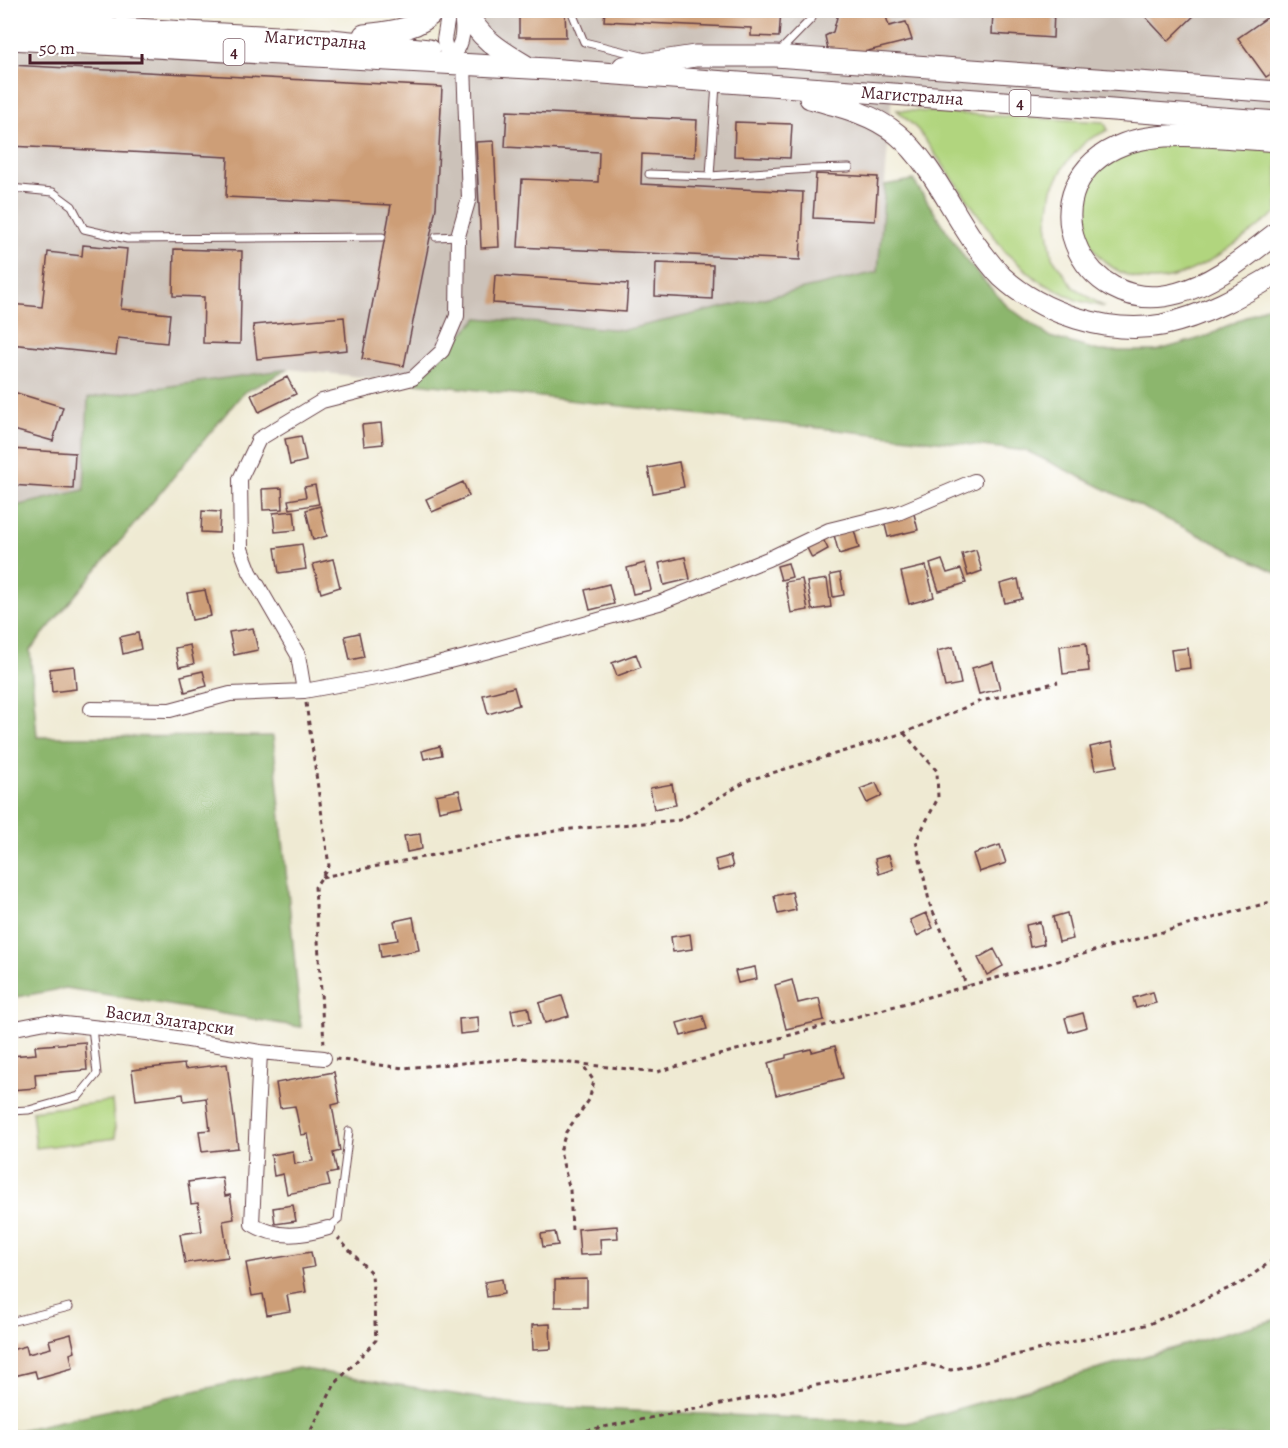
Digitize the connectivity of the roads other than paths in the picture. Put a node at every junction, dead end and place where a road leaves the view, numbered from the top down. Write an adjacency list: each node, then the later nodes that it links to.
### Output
1 (67, 10): 8 (lane)
2 (435, 10): 11 (main road)
3 (449, 10): 13 (street)
4 (460, 10): 13 (street)
5 (466, 10): 15 (main road)
6 (571, 10): 14 (lane)
7 (815, 10): 12 (lane)
8 (94, 11): 10 (lane)
9 (17, 25): 10 (main road, Магистрална / 4); 13 (main road, Магистрална / 4)
10 (126, 30): 11 (main road, Магистрална / 4)
11 (331, 40): 13 (main road, Магистрална / 4)
12 (776, 56): 14 (main road); 20 (main road)
13 (451, 60): 15 (main road, Магистрална / 4); 16 (main road, Магистрална / 4); 28 (street)
14 (659, 61): 17 (main road)
15 (526, 66): 16 (main road, Магистрална / 4)
16 (548, 69): 17 (main road, Магистрална / 4)
17 (589, 72): 18 (main road, Магистрална / 4)
18 (716, 82): 19 (main road, Магистрална / 4); 25 (lane)
19 (763, 85): 21 (main road, Магистрална / 4); 31 (main road)
20 (1278, 92)
21 (1278, 122)
22 (1278, 141): 27 (main road)
23 (849, 168): 25 (lane)
24 (649, 174): 25 (lane)
25 (710, 176)
26 (10, 188): 29 (lane)
27 (1278, 232)
28 (458, 236): 30 (lane); 33 (street)
29 (382, 237)
30 (436, 237)
31 (1278, 273)
32 (974, 481): 33 (street)
33 (304, 691): 34 (street)
34 (91, 709)
35 (92, 1027): 36 (street, Васил Златарски); 37 (street, Васил Златарски); 39 (lane)
36 (10, 1029)
37 (260, 1052): 38 (street, Васил Златарски); 41 (street)
38 (324, 1058)
39 (10, 1111)
40 (349, 1131): 41 (lane)
41 (328, 1228)
42 (69, 1307): 43 (lane)
43 (10, 1322)

